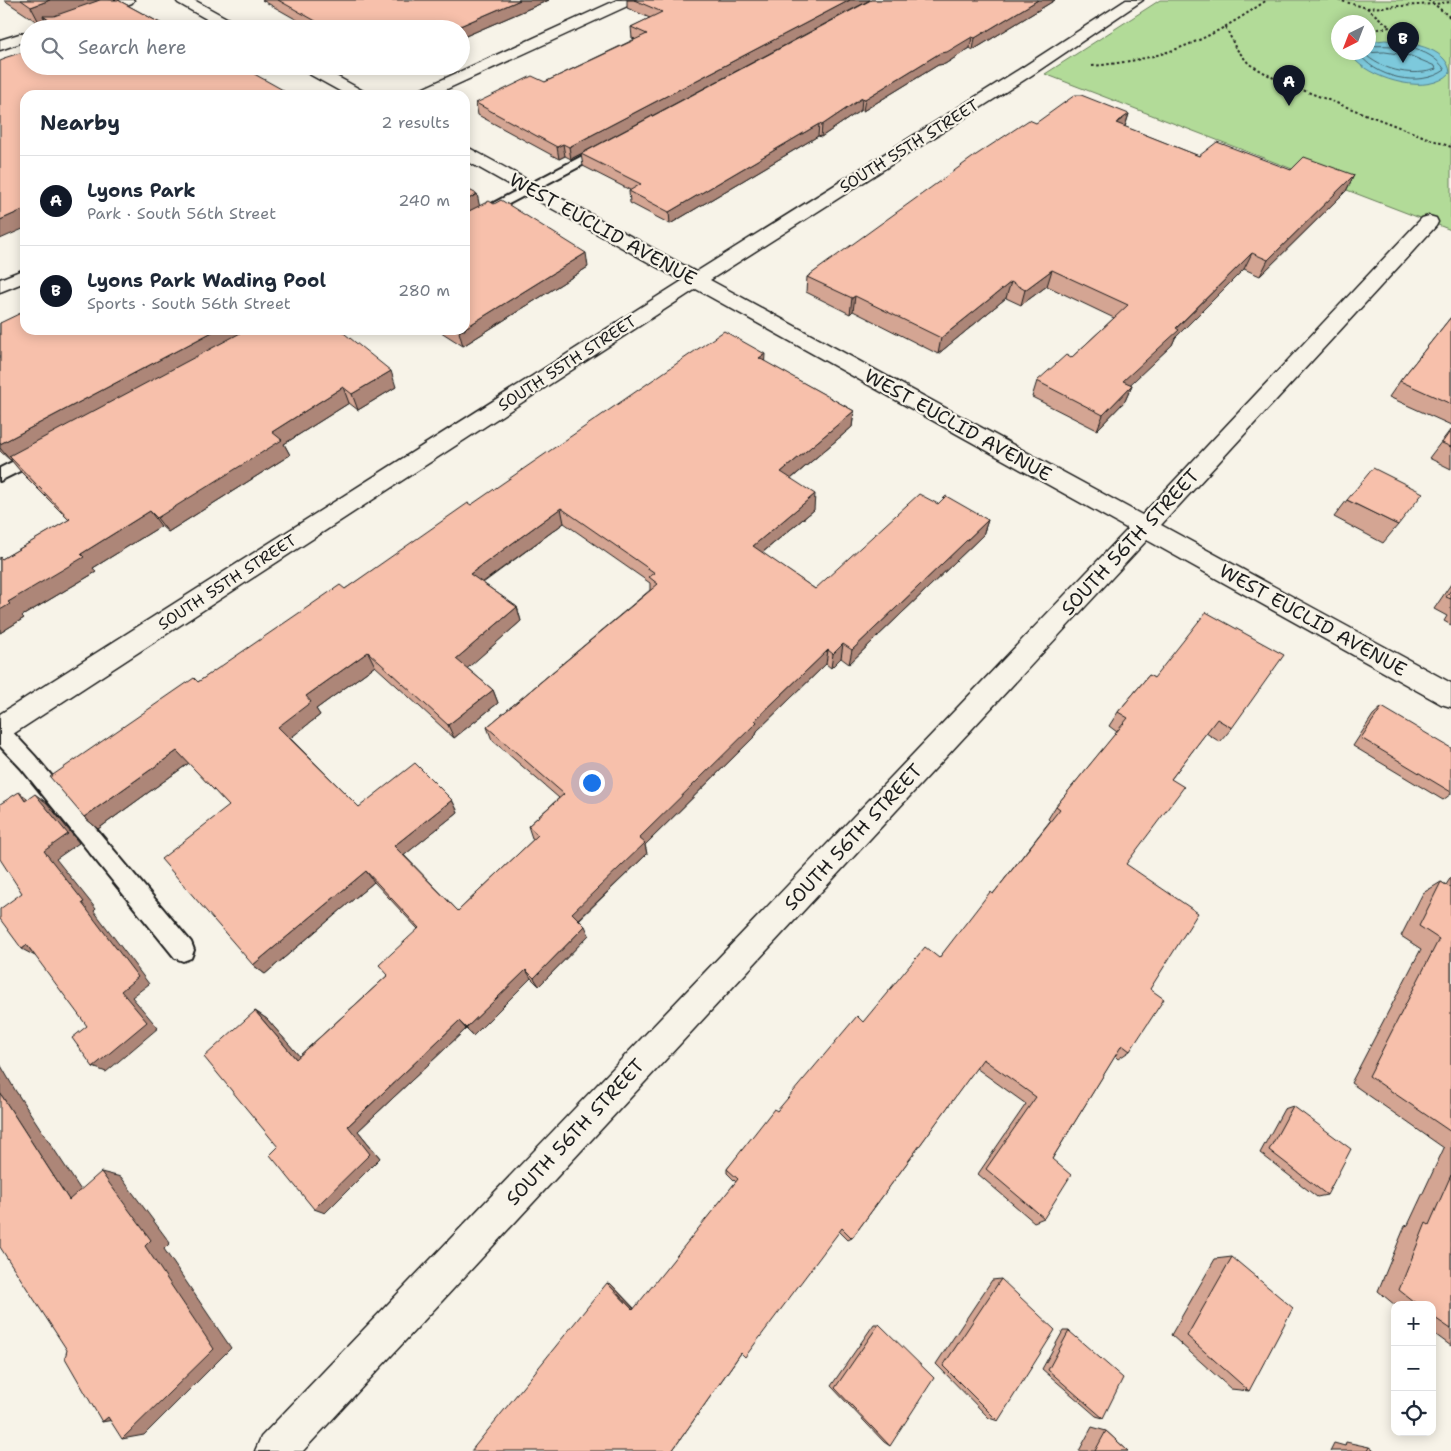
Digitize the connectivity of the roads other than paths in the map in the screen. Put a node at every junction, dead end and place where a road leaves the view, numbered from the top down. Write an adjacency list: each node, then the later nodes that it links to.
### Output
1 (127, 0): 5 (street)
2 (183, 0): 6 (street)
3 (629, 0): 9 (street)
4 (1136, 0): 20 (street, SOUTH 55TH STREET)
5 (71, 20)
6 (220, 20)
7 (20, 38): 8 (street)
8 (0, 45)
9 (470, 73)
10 (322, 75): 12 (street)
11 (465, 75): 13 (street)
12 (350, 90)
13 (432, 90)
14 (615, 142): 16 (lane)
15 (470, 156): 16 (street, WEST EUCLID AVENUE)
16 (529, 188): 17 (lane); 20 (street, WEST EUCLID AVENUE)
17 (470, 220)
18 (1429, 222): 24 (street, SOUTH 56TH STREET)
19 (20, 277): 21 (street)
20 (696, 280): 24 (street, WEST EUCLID AVENUE); 26 (street, SOUTH 55TH STREET)
21 (0, 286)
22 (52, 447): 23 (lane)
23 (0, 475)
24 (1145, 528): 25 (street, WEST EUCLID AVENUE); 29 (street, SOUTH 56TH STREET)
25 (1451, 696)
26 (0, 728)
27 (0, 732): 28 (lane)
28 (183, 950)
29 (275, 1451)

